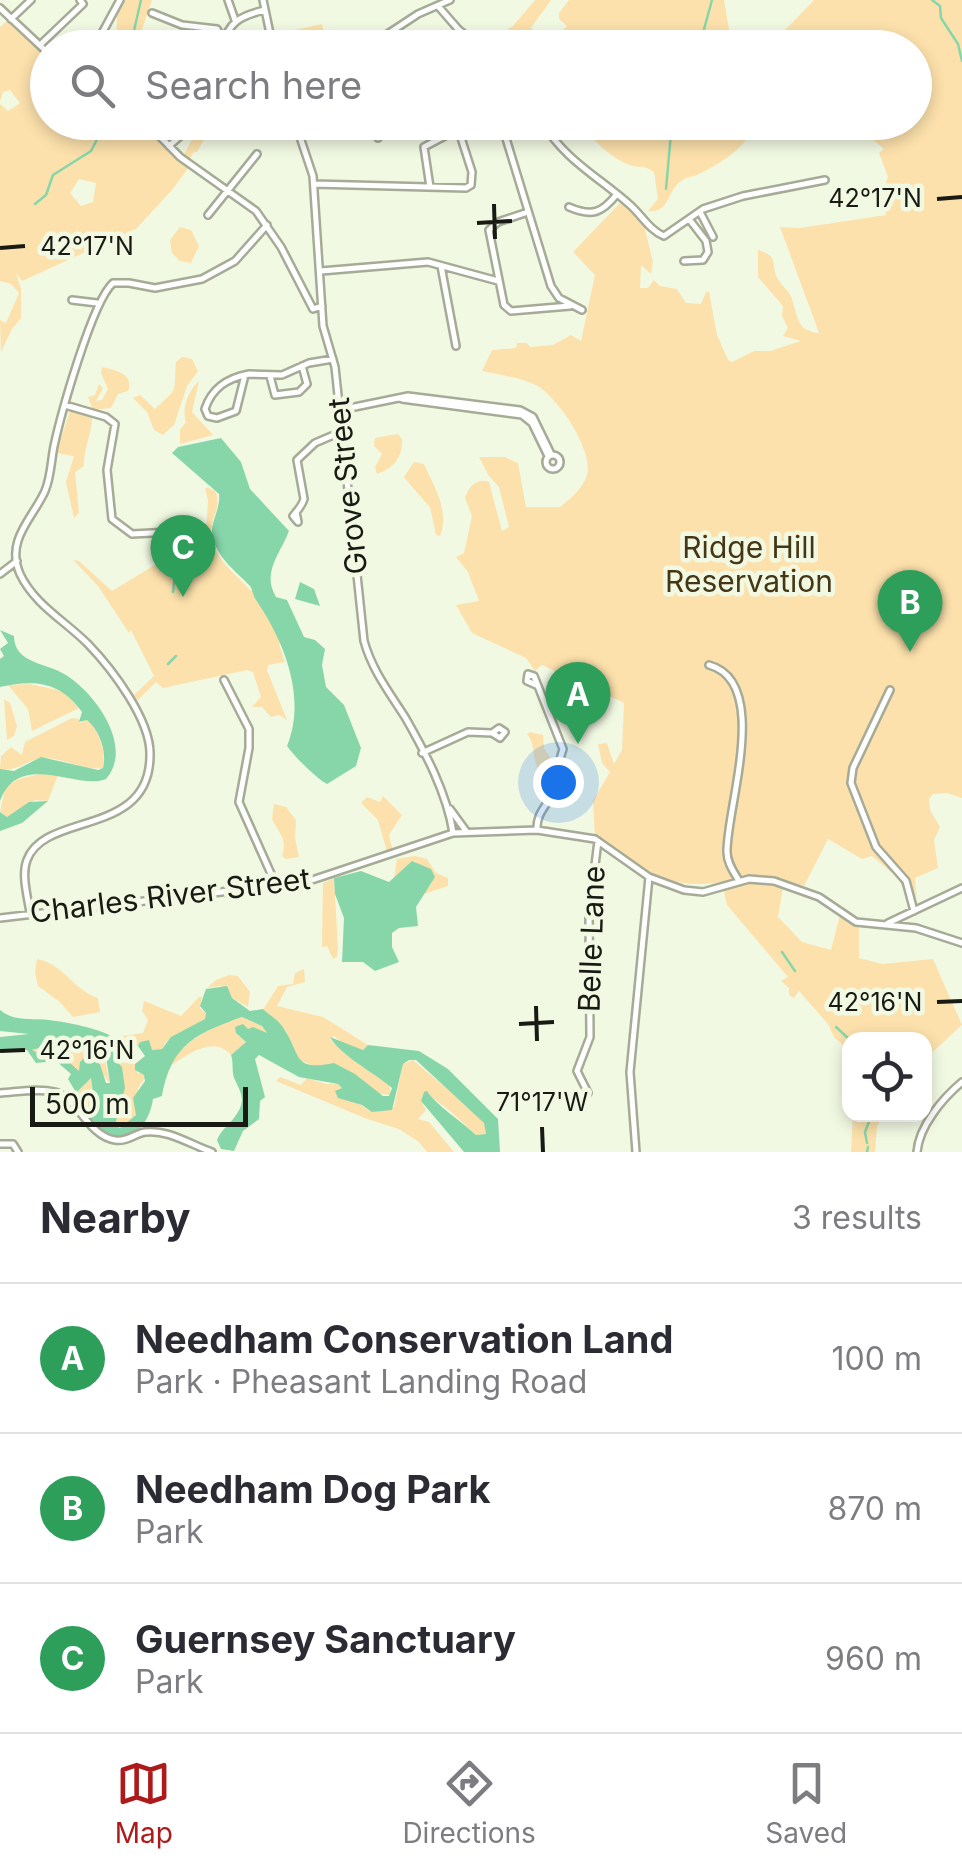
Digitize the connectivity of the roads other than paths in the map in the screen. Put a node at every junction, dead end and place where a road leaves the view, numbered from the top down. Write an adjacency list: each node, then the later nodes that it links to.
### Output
1 (31, 0): 11 (street)
2 (120, 0): 15 (street)
3 (228, 0): 12 (street)
4 (262, 0): 9 (street)
5 (450, 0): 7 (street)
6 (81, 2): 14 (street)
7 (438, 6): 18 (street); 19 (street)
8 (0, 8): 11 (street)
9 (265, 10): 12 (street); 17 (street)
10 (152, 12): 13 (street)
11 (11, 19): 20 (street)
12 (233, 22): 13 (street); 16 (street)
13 (215, 29)
14 (54, 30)
15 (104, 30)
16 (229, 30)
17 (269, 30)
18 (394, 30)
19 (458, 30)
20 (30, 36)
21 (163, 140): 28 (street)
22 (176, 140): 28 (street)
23 (301, 140): 31 (street, Grove Street)
24 (436, 140): 32 (street)
25 (462, 140): 32 (street)
26 (507, 140): 36 (street)
27 (554, 140): 34 (street)
28 (169, 146): 33 (street)
29 (257, 154): 33 (street)
30 (824, 180): 37 (street)
31 (314, 184): 32 (street); 44 (street, Grove Street)
32 (430, 187)
33 (227, 188): 38 (street); 40 (street)
34 (617, 193): 35 (street); 39 (street)
35 (569, 206)
36 (529, 212): 45 (street); 49 (street)
37 (700, 212): 39 (street); 41 (street)
38 (208, 215)
39 (689, 220): 42 (street)
40 (267, 225): 47 (street); 48 (street)
41 (713, 237)
42 (684, 262)
43 (440, 264): 44 (street); 45 (street); 51 (street)
44 (321, 270): 48 (street, Grove Street)
45 (498, 280): 49 (street)
46 (72, 300): 47 (street)
47 (97, 303): 56 (street)
48 (322, 306): 52 (street, Grove Street)
49 (573, 306): 50 (street)
50 (582, 310)
51 (456, 346)
52 (334, 359): 53 (street); 57 (street, Grove Street)
53 (305, 367): 55 (street); 55 (street)
54 (245, 375): 54 (street); 55 (street)
55 (270, 376)
56 (66, 405): 61 (street); 62 (street)
57 (340, 410): 58 (street, Grove Street); 59 (street)
58 (342, 432): 60 (street); 69 (street, Grove Street)
59 (550, 455)
60 (296, 512)
61 (170, 532)
62 (17, 561): 63 (street); 79 (street)
63 (0, 574)
64 (710, 665): 76 (street)
65 (224, 680): 77 (street)
66 (536, 685): 72 (street)
67 (890, 690): 80 (street)
68 (492, 733): 69 (street)
69 (422, 753): 70 (street, Grove Street)
70 (447, 804): 71 (street); 73 (street, Grove Street)
71 (466, 830): 72 (street, Charles River Street); 73 (street, Charles River Street)
72 (537, 830): 74 (street, Charles River Street)
73 (453, 833): 77 (street, Charles River Street)
74 (598, 840): 75 (street, Charles River Street); 87 (street, Belle Lane)
75 (649, 877): 76 (street, Charles River Street); 91 (street)
76 (739, 881): 82 (street, Charles River Street)
77 (272, 887): 79 (street, Charles River Street)
78 (962, 888): 80 (street)
79 (30, 913): 81 (street, Charles River Street)
80 (910, 913): 82 (street); 83 (street)
81 (0, 918)
82 (884, 925): 83 (street, Charles River Street)
83 (916, 928): 84 (street, Charles River Street)
84 (962, 943)
85 (962, 1082): 92 (street)
86 (0, 1093): 90 (street)
87 (588, 1093)
88 (0, 1144): 89 (street)
89 (18, 1152)
90 (212, 1152)
91 (636, 1152)
92 (917, 1152)

